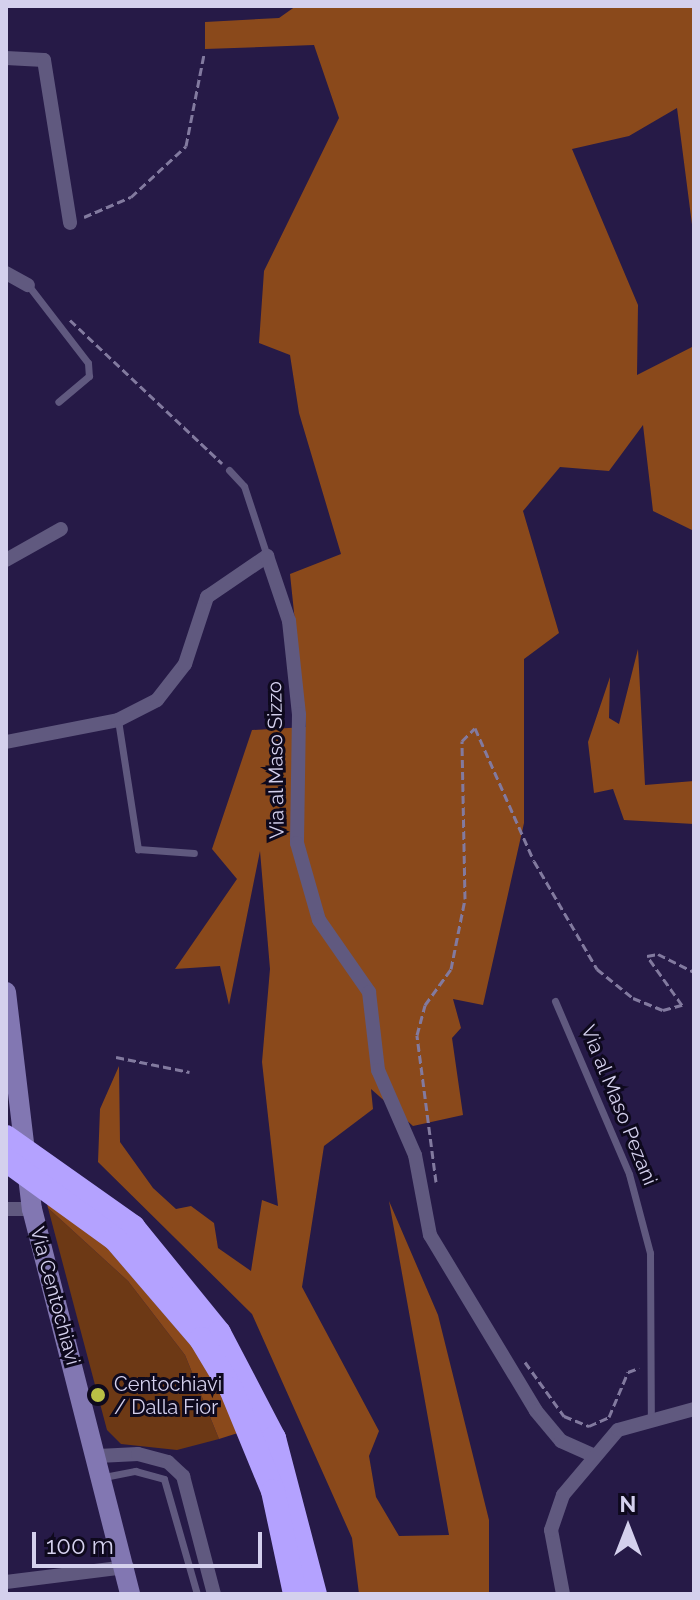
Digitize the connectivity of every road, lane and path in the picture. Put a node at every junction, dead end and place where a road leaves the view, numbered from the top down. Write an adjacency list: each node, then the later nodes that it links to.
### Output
1 (204, 54): 3 (path)
2 (6, 58): 3 (street)
3 (70, 223)
4 (6, 273): 5 (street)
5 (28, 285): 7 (lane)
6 (61, 311): 8 (path)
7 (58, 402)
8 (229, 470): 10 (lane)
9 (61, 529): 11 (street)
10 (267, 556): 12 (street); 30 (street, Via al Maso Sizzo)
11 (6, 560)
12 (118, 720): 13 (street); 14 (lane)
13 (6, 742)
14 (194, 853)
15 (694, 972): 23 (path)
16 (6, 992): 25 (street, Via Centochiavi)
17 (555, 1001): 27 (lane, Via al Maso Pezani)
18 (116, 1057): 19 (path)
19 (189, 1072)
20 (6, 1137): 22 (highway)
21 (6, 1160): 22 (highway)
22 (55, 1179): 38 (highway); 39 (highway)
23 (438, 1198)
24 (6, 1209): 25 (street)
25 (32, 1209): 31 (street, Via Centochiavi)
26 (516, 1350): 27 (path)
27 (650, 1364): 29 (lane, Via al Maso Pezani)
28 (694, 1409): 29 (street)
29 (651, 1417): 30 (street)
30 (593, 1455): 40 (street)
31 (98, 1456): 32 (street, Via Centochiavi); 37 (street)
32 (104, 1477): 33 (street, Via Centochiavi); 36 (lane)
33 (127, 1567): 34 (street); 35 (street, Via Centochiavi)
34 (6, 1582)
35 (130, 1594)
36 (197, 1594)
37 (214, 1594)
38 (295, 1594)
39 (315, 1594)
40 (563, 1594)

